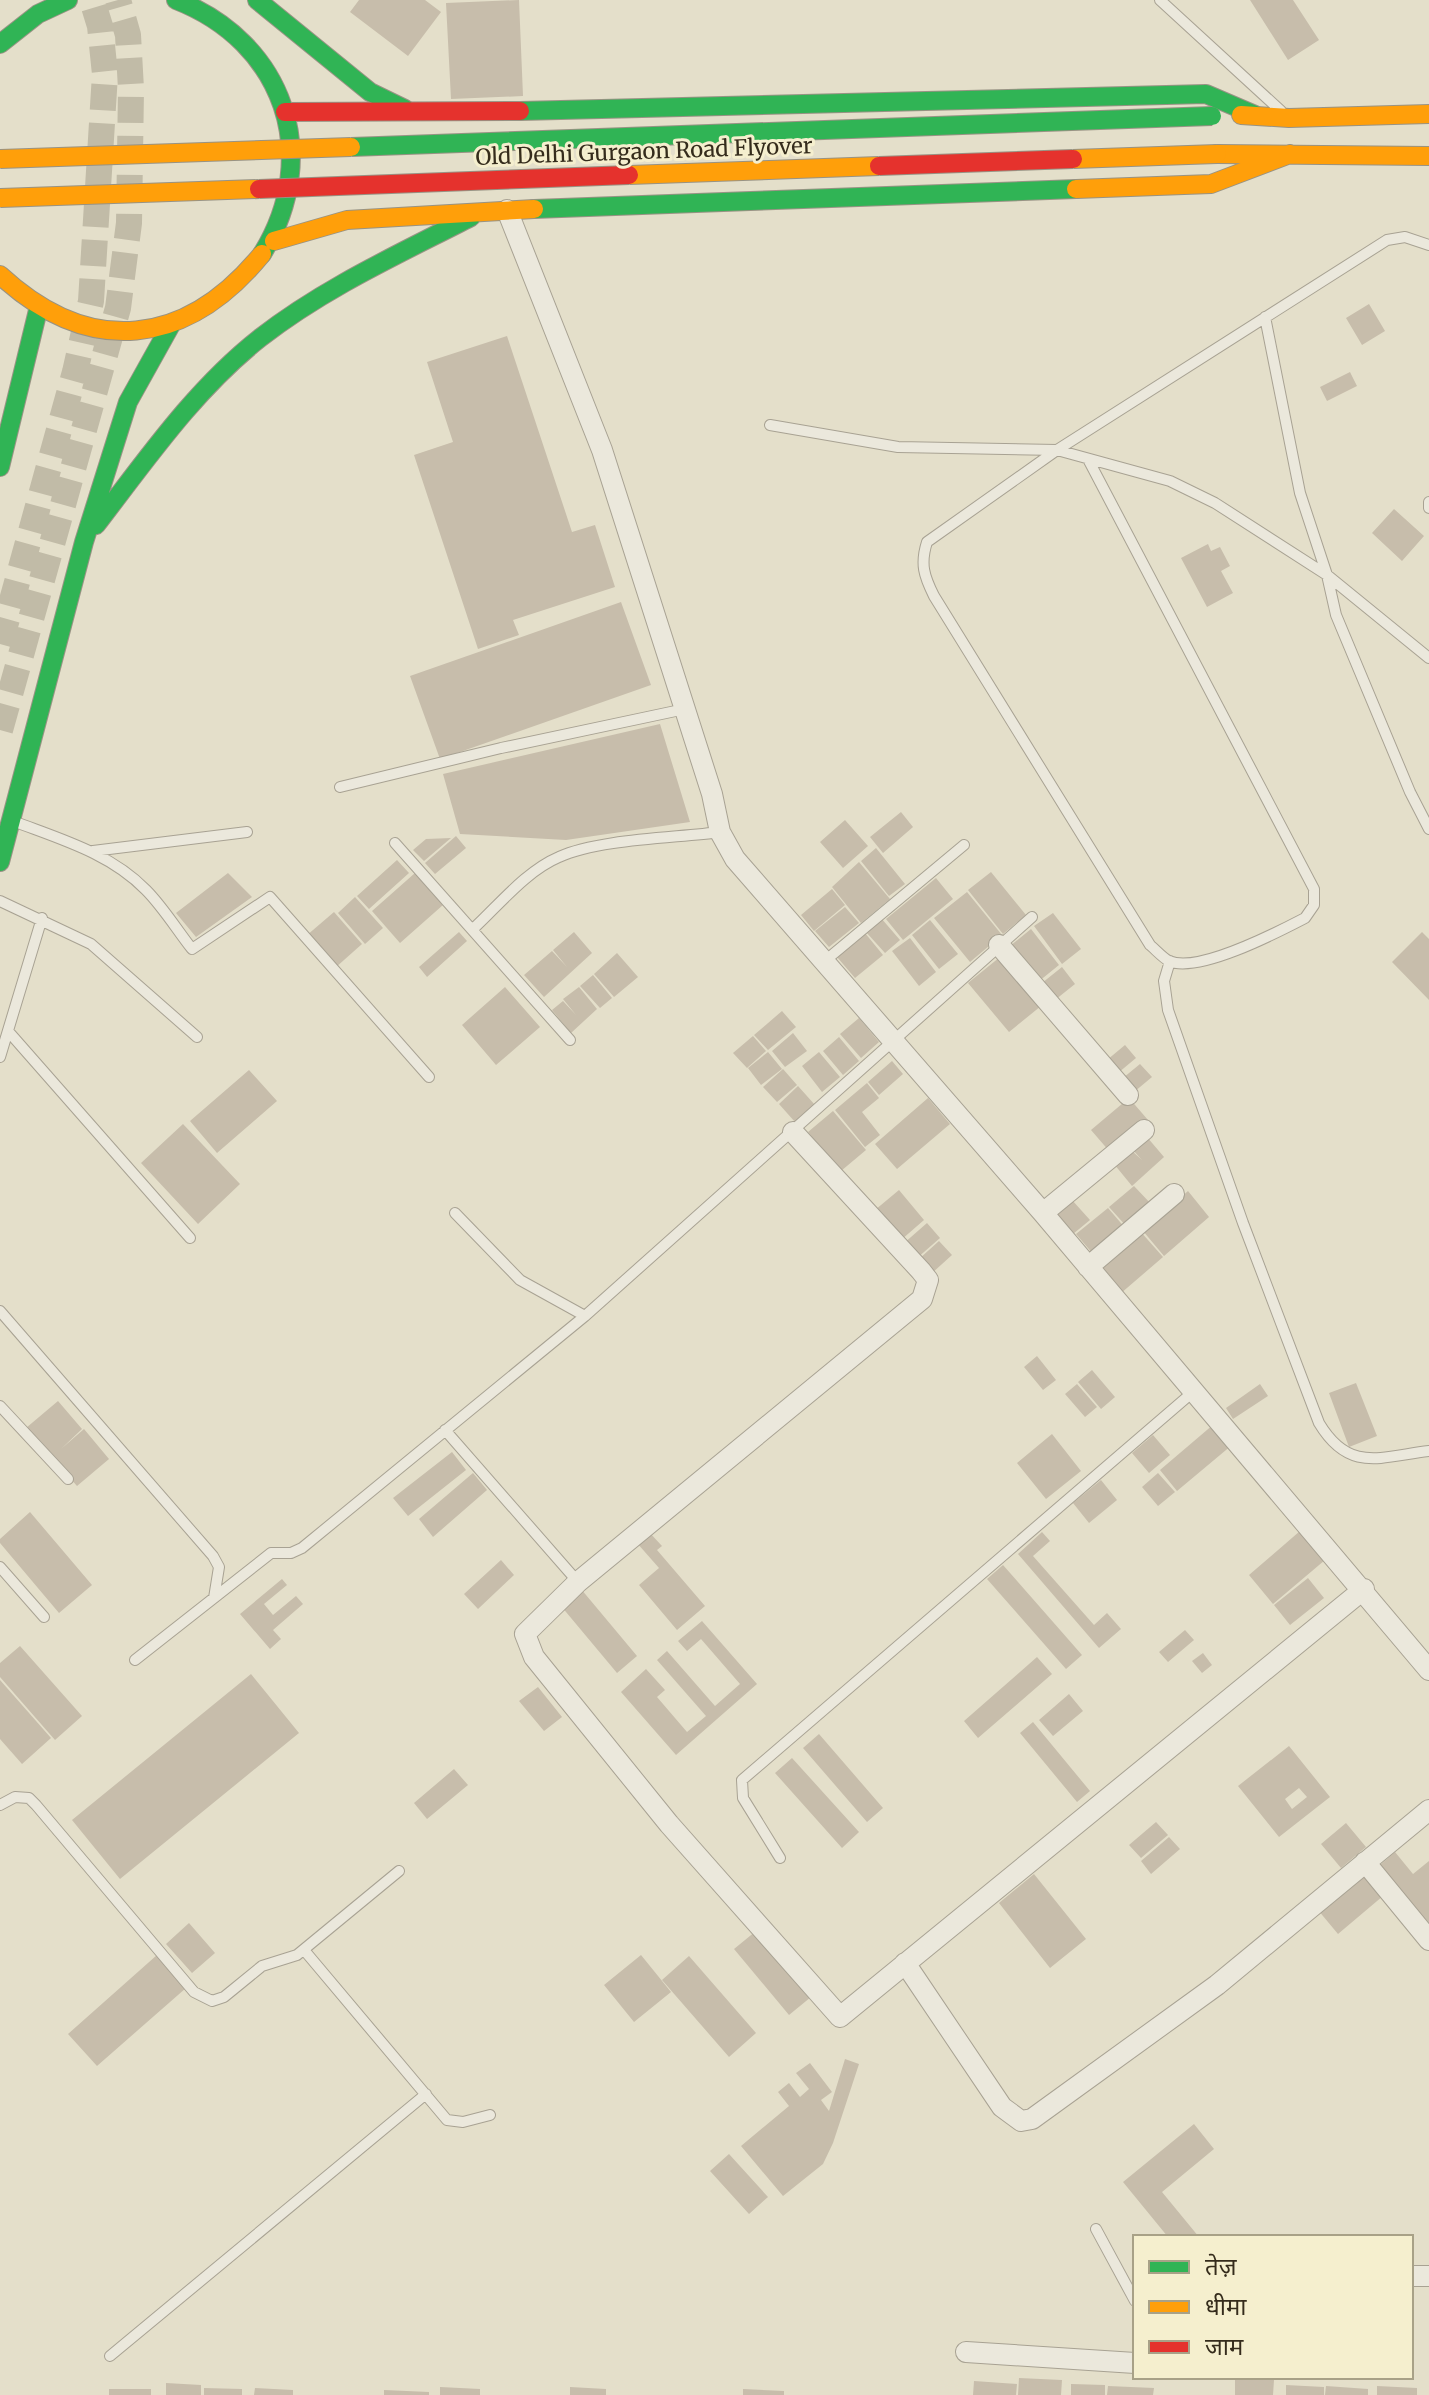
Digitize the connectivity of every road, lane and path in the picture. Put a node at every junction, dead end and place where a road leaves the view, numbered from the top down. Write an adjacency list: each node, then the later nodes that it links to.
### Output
1 (176, 0): 6 (main road)
2 (257, 0): 7 (main road)
3 (1160, 0): 10 (lane)
4 (56, 2): 5 (main road)
5 (0, 44)
6 (285, 112): 7 (main road); 17 (main road)
7 (412, 112): 9 (main road)
8 (1429, 114): 10 (main road)
9 (1255, 115): 10 (main road); 13 (main road, Old Delhi Gurgaon Road Flyover, bridge)
10 (1289, 118)
11 (1290, 154): 12 (main road, Old Delhi Gurgaon Road Flyover); 14 (main road, Old Delhi Gurgaon Road Flyover, bridge); 15 (main road)
12 (1429, 156)
13 (0, 159)
14 (0, 198)
15 (507, 210): 16 (main road); 32 (street)
16 (481, 211): 17 (main road); 29 (main road)
17 (274, 241): 22 (main road)
18 (1429, 245): 21 (lane)
19 (0, 275): 20 (main road)
20 (39, 306): 22 (main road); 25 (main road)
21 (1265, 317): 24 (lane); 30 (lane)
22 (172, 323): 29 (main road)
23 (770, 425): 24 (lane)
24 (1057, 450): 26 (lane); 48 (lane)
25 (0, 461)
26 (1089, 461): 30 (lane); 48 (lane)
27 (1429, 502): 28 (lane)
28 (1429, 508)
29 (84, 542): 34 (main road)
30 (1327, 575): 31 (lane); 35 (lane)
31 (1429, 658)
32 (685, 709): 33 (lane); 37 (street)
33 (340, 787)
34 (11, 820): 40 (lane); 41 (main road)
35 (1429, 829)
36 (247, 832): 40 (lane)
37 (720, 832): 45 (lane); 47 (street)
38 (395, 843): 45 (lane)
39 (964, 845): 47 (lane)
40 (93, 851): 54 (lane)
41 (0, 862)
42 (0, 901): 44 (lane)
43 (1032, 917): 46 (lane)
44 (42, 918): 49 (lane); 50 (lane)
45 (473, 929): 51 (lane)
46 (999, 945): 52 (lane); 55 (street)
47 (826, 960): 52 (street)
48 (1170, 961): 68 (lane)
49 (8, 1031): 53 (lane); 61 (lane)
50 (197, 1037)
51 (570, 1040)
52 (893, 1040): 57 (lane); 60 (street)
53 (0, 1057)
54 (429, 1077)
55 (1128, 1095)
56 (1144, 1130): 60 (street)
57 (793, 1132): 64 (lane); 71 (street)
58 (1174, 1194): 62 (street)
59 (455, 1213): 64 (lane)
60 (1043, 1213): 62 (street)
61 (190, 1238)
62 (1088, 1267): 65 (street)
63 (0, 1311): 73 (lane)
64 (585, 1316): 67 (lane)
65 (1193, 1392): 72 (street); 79 (lane)
66 (0, 1406): 69 (lane)
67 (445, 1430): 71 (lane); 73 (lane)
68 (1429, 1451)
69 (68, 1479)
70 (0, 1567): 74 (lane)
71 (578, 1582): 84 (street)
72 (1364, 1589): 76 (street); 84 (street)
73 (214, 1598): 75 (lane)
74 (44, 1617)
75 (135, 1660)
76 (1429, 1670)
77 (0, 1805): 83 (lane)
78 (1429, 1810): 80 (street)
79 (780, 1858)
80 (1365, 1862): 82 (street); 84 (street)
81 (399, 1871): 83 (lane)
82 (1429, 1940)
83 (304, 1950): 85 (lane)
84 (905, 1963)
85 (426, 2094): 86 (lane); 90 (lane)
86 (490, 2115)
87 (1096, 2229): 88 (lane)
88 (1133, 2297)
89 (966, 2352): 91 (street)
90 (110, 2356)
91 (1133, 2363)

